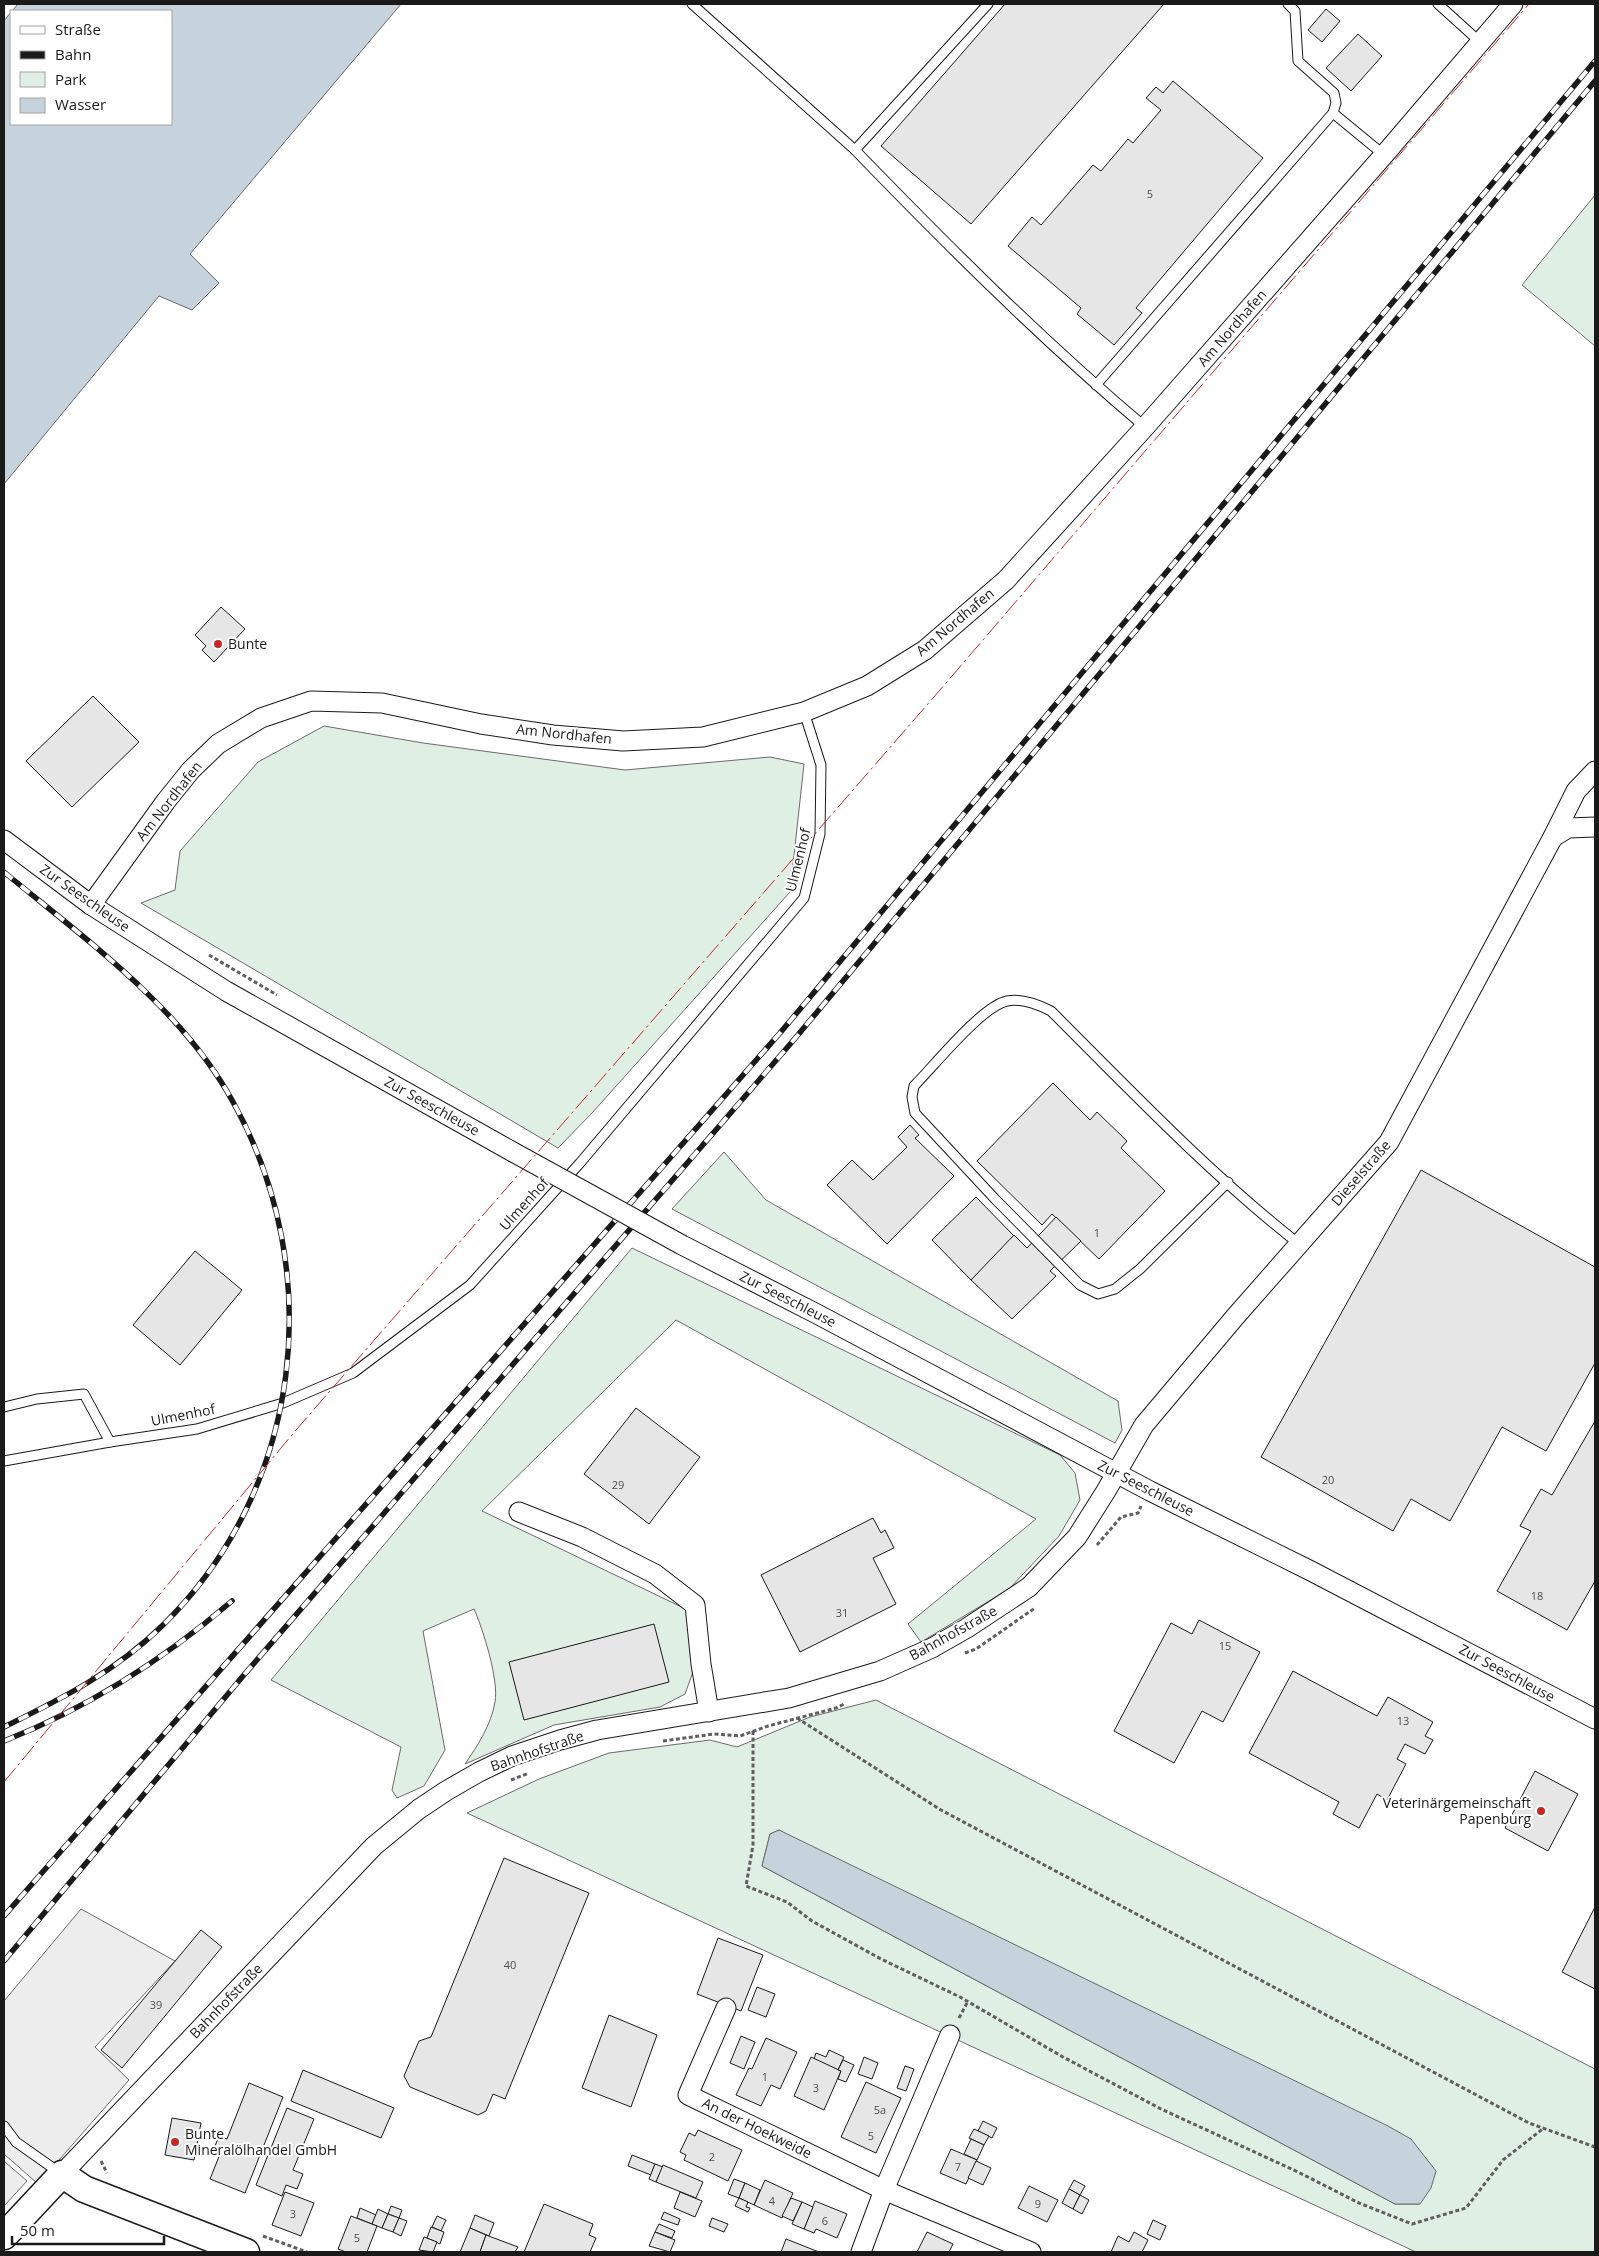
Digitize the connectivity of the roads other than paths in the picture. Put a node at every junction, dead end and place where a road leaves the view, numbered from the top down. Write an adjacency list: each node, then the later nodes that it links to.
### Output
1 (692, 4): 8 (lane)
2 (988, 4): 8 (lane)
3 (1288, 4): 7 (lane)
4 (1438, 4): 6 (lane)
5 (1513, 4): 6 (street, Am Nordhafen)
6 (1480, 42): 9 (street, Am Nordhafen)
7 (1332, 113): 9 (lane); 10 (lane)
8 (855, 150): 10 (lane)
9 (1384, 155): 11 (street, Am Nordhafen)
10 (1096, 385): 11 (lane)
11 (1145, 427): 12 (street, Am Nordhafen)
12 (804, 712): 17 (street, Am Nordhafen); 21 (lane, Ulmenhof)
13 (1595, 771): 15 (street, Dieselstraße)
14 (1595, 827): 15 (street)
15 (1553, 838): 19 (street, Dieselstraße)
16 (4, 840): 17 (street, Zur Seeschleuse)
17 (91, 904): 23 (street, Zur Seeschleuse, bridge)
18 (1228, 1182): 18 (lane); 19 (lane)
19 (1299, 1244): 23 (street, Dieselstraße)
20 (4, 1407): 21 (lane)
21 (110, 1442): 22 (lane, Ulmenhof)
22 (4, 1461)
23 (1116, 1473): 25 (street, Bahnhofstraße); 26 (street, Zur Seeschleuse)
24 (519, 1512): 25 (street)
25 (709, 1712): 30 (street, Bahnhofstraße)
26 (1595, 1719)
27 (726, 2008): 31 (street, An der Hoekweide)
28 (950, 2035): 31 (street)
29 (4, 2126): 30 (lane)
30 (62, 2174): 32 (street, Bahnhofstraße); 33 (street)
31 (884, 2190): 34 (street); 35 (street, An der Hoekweide)
32 (4, 2236)
33 (246, 2252)
34 (861, 2252)
35 (1031, 2252)

